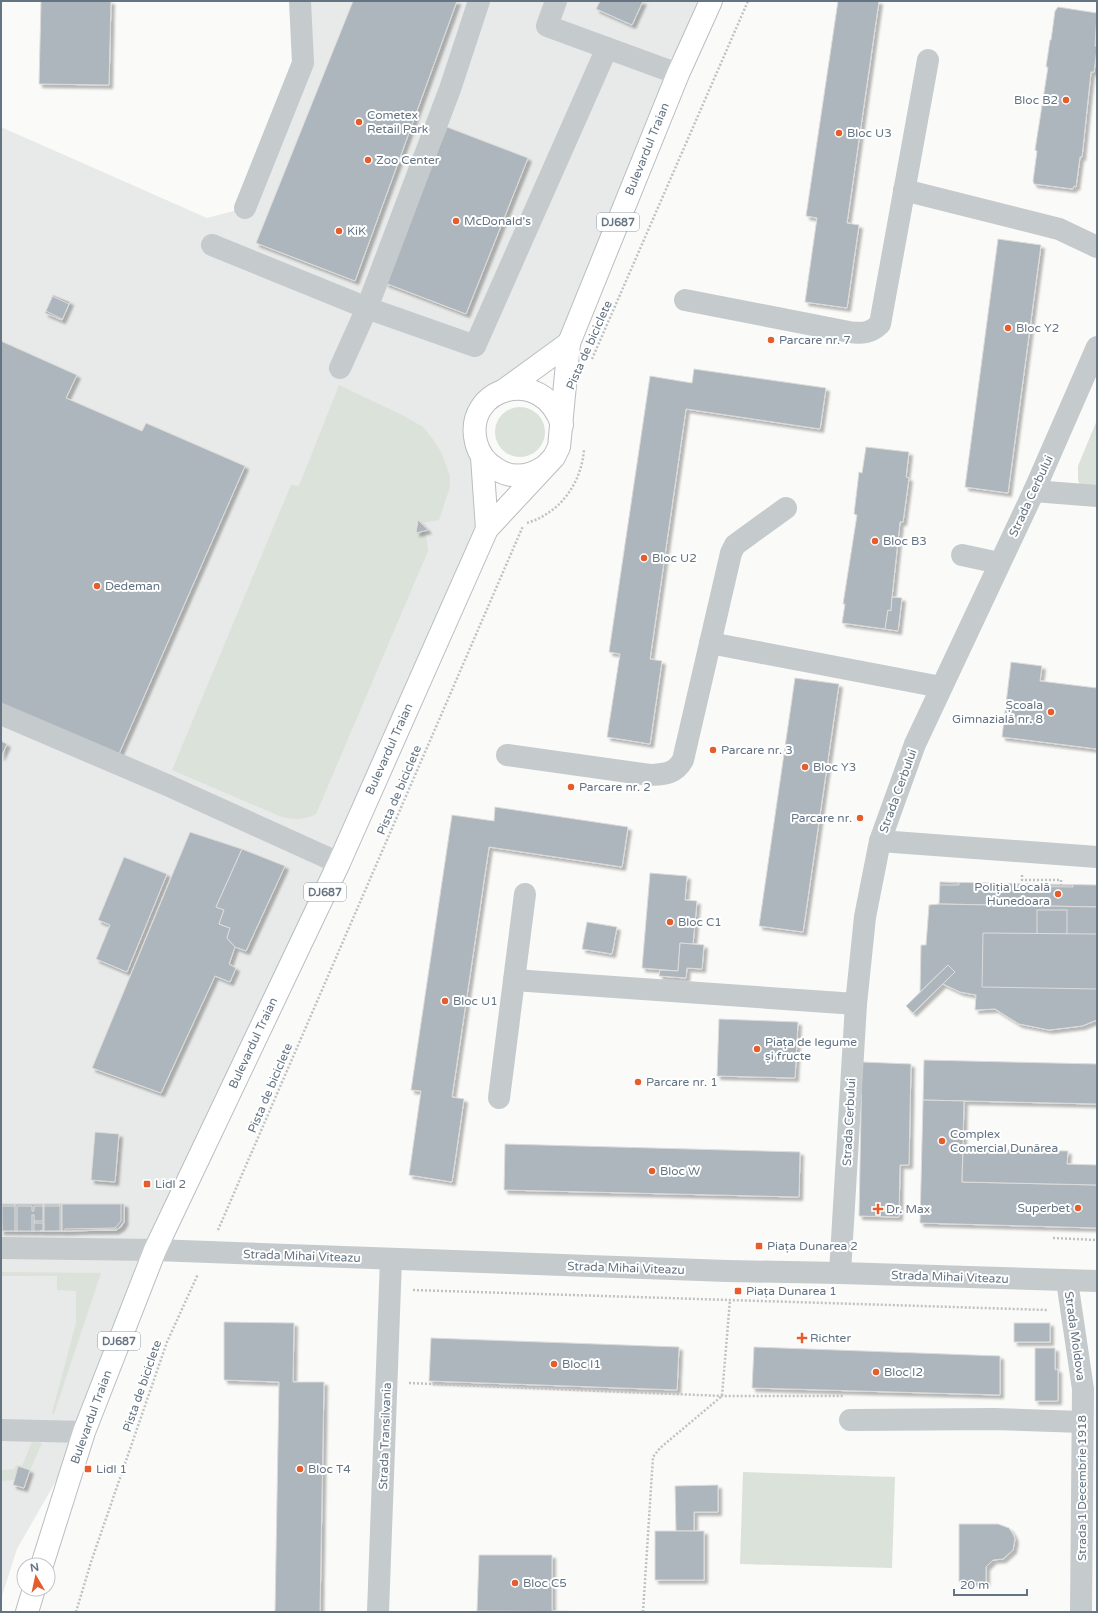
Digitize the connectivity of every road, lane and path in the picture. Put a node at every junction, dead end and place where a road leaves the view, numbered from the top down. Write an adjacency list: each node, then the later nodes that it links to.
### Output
1 (300, 1): 10 (street)
2 (479, 1): 14 (street)
3 (556, 1): 6 (street)
4 (711, 1): 8 (main road, Bulevardul Traian / DJ687)
5 (748, 1): 17 (path, Pista de biciclete)
6 (607, 48): 8 (street); 14 (street)
7 (928, 60): 9 (street)
8 (678, 74): 15 (main road, Bulevardul Traian / DJ687)
9 (904, 190): 12 (street); 13 (street)
10 (245, 208)
11 (212, 245): 14 (street)
12 (1097, 247)
13 (685, 300)
14 (367, 308): 18 (street)
15 (569, 343): 19 (main road, Bulevardul Traian / DJ687); 20 (main road, Bulevardul Traian / DJ687)
16 (1097, 347): 24 (street, Strada Cerbului)
17 (592, 360)
18 (340, 368)
19 (502, 392): 20 (main road, Bulevardul Traian / DJ687); 22 (main road, Bulevardul Traian / DJ687)
20 (562, 425): 23 (main road, Bulevardul Traian / DJ687)
21 (584, 446): 47 (path, Pista de biciclete)
22 (482, 457): 23 (main road, Bulevardul Traian / DJ687); 27 (main road, Bulevardul Traian / DJ687)
23 (547, 465): 27 (main road, Bulevardul Traian / DJ687)
24 (1034, 491): 25 (street); 29 (street, Strada Cerbului)
25 (1097, 496)
26 (786, 508): 30 (street)
27 (487, 529): 36 (main road, Bulevardul Traian / DJ687)
28 (962, 555): 29 (street)
29 (999, 563): 31 (street, Strada Cerbului)
30 (710, 644): 31 (street); 33 (street)
31 (941, 687): 34 (street, Strada Cerbului)
32 (1, 714): 36 (street)
33 (507, 755)
34 (880, 840): 35 (street); 41 (street, Strada Cerbului)
35 (1097, 857)
36 (339, 862): 46 (main road, Bulevardul Traian / DJ687)
37 (1022, 880): 38 (path)
38 (1061, 884)
39 (525, 894): 40 (street)
40 (514, 980): 41 (street); 42 (street)
41 (856, 1004): 49 (street, Strada Cerbului)
42 (499, 1098)
43 (1054, 1238): 44 (path)
44 (1097, 1240)
45 (1, 1248): 46 (street, Strada Mihai Viteazu)
46 (155, 1250): 47 (street, Strada Mihai Viteazu); 63 (main road, Bulevardul Traian / DJ687)
47 (208, 1253): 48 (street, Strada Mihai Viteazu); 67 (path, Pista de biciclete)
48 (391, 1259): 49 (street, Strada Mihai Viteazu); 52 (street, Strada Transilvania)
49 (840, 1272): 50 (street, Strada Mihai Viteazu)
50 (1067, 1280): 51 (street, Strada Mihai Viteazu); 54 (street, Strada Moldova)
51 (1097, 1281)
52 (390, 1290): 53 (path); 56 (street, Strada Transilvania)
53 (730, 1300): 54 (path); 58 (path)
54 (1070, 1310): 57 (street, Strada Moldova)
55 (1097, 1367): 57 (street, Strada Moldova)
56 (387, 1382): 58 (path); 68 (street, Strada Transilvania)
57 (1083, 1389): 61 (street, Strada 1 Decembrie 1918)
58 (722, 1396): 59 (path); 69 (path)
59 (845, 1396)
60 (850, 1420): 61 (street)
61 (1082, 1422): 70 (street, Strada 1 Decembrie 1918)
62 (1, 1430): 63 (street)
63 (84, 1432): 64 (main road, Bulevardul Traian / DJ687)
64 (45, 1557)
65 (32, 1597): 66 (main road)
66 (27, 1612)
67 (76, 1612)
68 (378, 1612)
69 (643, 1612)
70 (1081, 1612)

